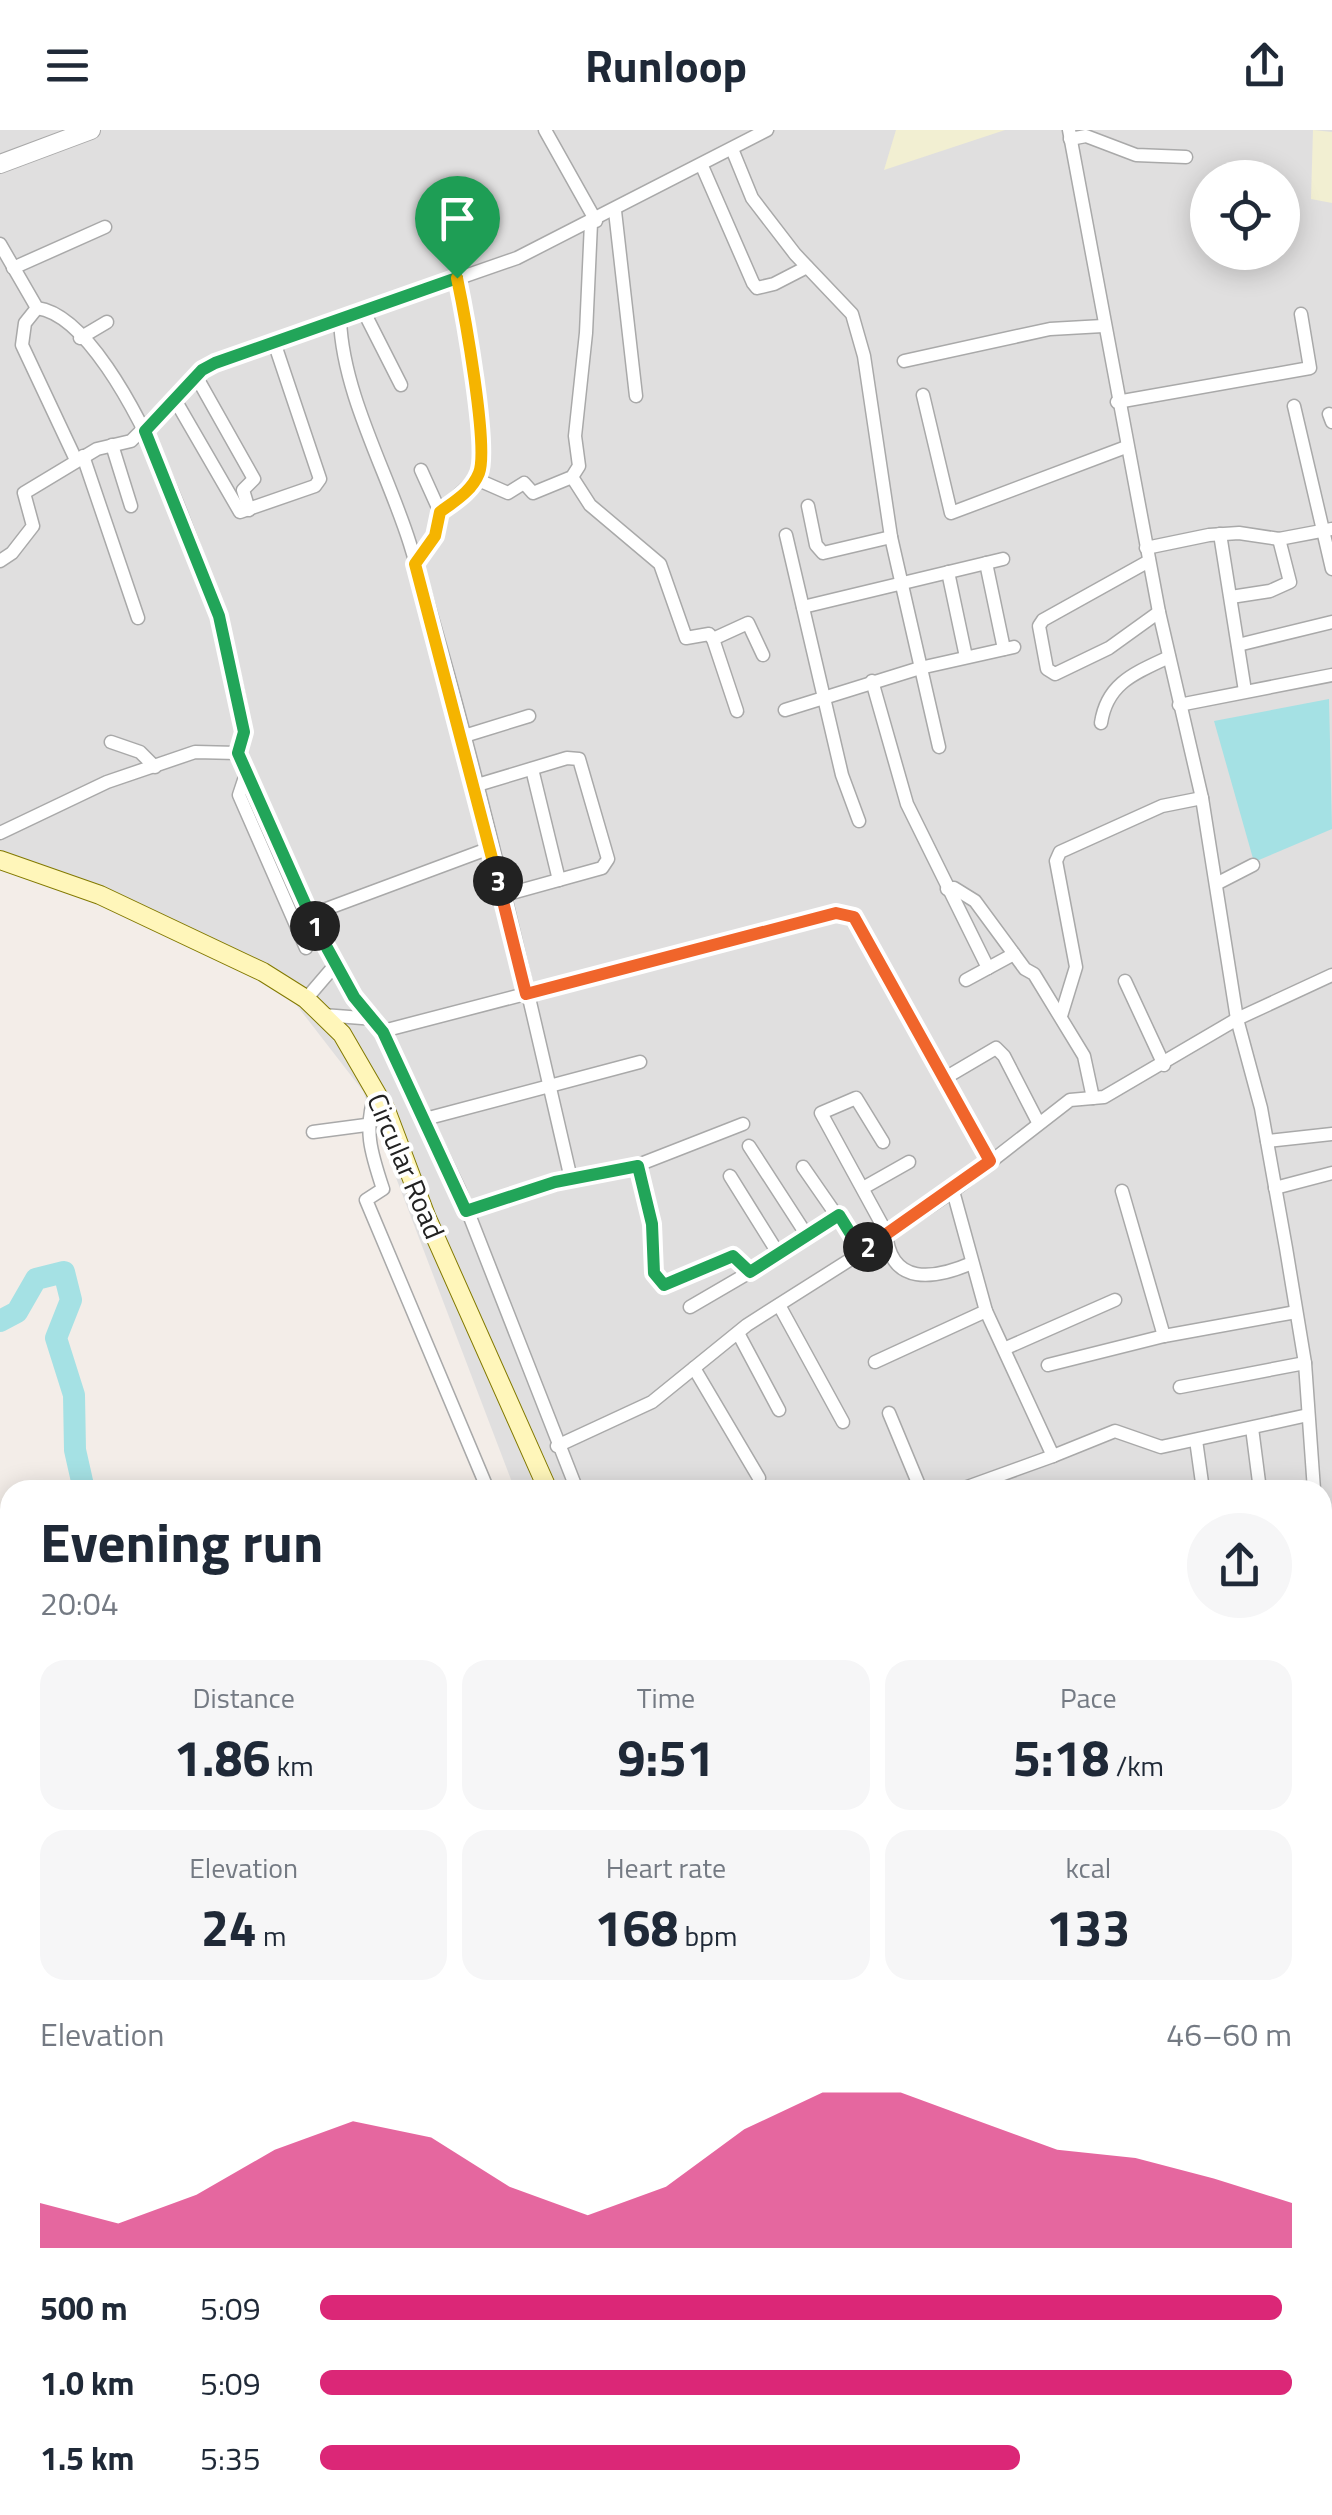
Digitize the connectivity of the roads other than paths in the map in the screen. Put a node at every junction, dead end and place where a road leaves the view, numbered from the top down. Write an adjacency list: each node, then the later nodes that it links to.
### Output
1 (91, 130): 7 (street)
2 (545, 130): 10 (street)
3 (767, 130): 5 (street)
4 (1070, 134): 6 (street); 21 (street)
5 (732, 150): 8 (street); 14 (street)
6 (1186, 157)
7 (0, 164)
8 (702, 166): 9 (street); 14 (street)
9 (615, 211): 10 (street); 28 (street)
10 (594, 222): 15 (street); 37 (street)
11 (105, 227): 13 (street)
12 (0, 244): 13 (street)
13 (14, 268): 16 (street)
14 (807, 268): 46 (street)
15 (457, 278): 17 (street); 38 (street)
16 (37, 308): 22 (street); 35 (street)
17 (364, 312): 19 (street); 26 (street)
18 (1300, 314): 30 (street)
19 (340, 320): 23 (street); 52 (street)
20 (107, 322): 22 (street)
21 (1103, 326): 24 (street); 30 (street)
22 (80, 338): 32 (street)
23 (274, 342): 25 (street); 41 (street)
24 (904, 361)
25 (196, 376): 29 (street); 41 (street)
26 (402, 385)
27 (924, 394): 34 (street)
28 (636, 396)
29 (174, 398): 32 (street); 41 (street)
30 (1117, 402): 34 (street)
31 (1294, 406): 43 (street)
32 (145, 431): 33 (street); 79 (street)
33 (112, 445): 35 (street); 39 (street)
34 (1126, 447): 48 (street)
35 (80, 458): 50 (street); 59 (street)
36 (421, 470): 42 (street)
37 (572, 477): 38 (street); 61 (street)
38 (476, 480): 42 (street)
39 (131, 506)
40 (808, 506): 46 (street)
41 (249, 510)
42 (440, 512): 52 (street)
43 (1328, 530): 47 (street); 53 (street)
44 (1220, 534): 47 (street); 48 (street); 56 (street)
45 (786, 535): 57 (street)
46 (891, 537): 55 (street)
47 (1280, 539): 56 (street)
48 (1148, 555): 58 (street); 58 (street)
49 (1003, 559): 51 (street)
50 (0, 560)
51 (986, 562): 54 (street); 65 (street)
52 (415, 564): 76 (street)
53 (1332, 570)
54 (948, 572): 55 (street); 65 (street)
55 (904, 582): 57 (street); 66 (street)
56 (1230, 597): 62 (street)
57 (803, 607): 70 (street)
58 (1159, 612): 64 (street)
59 (138, 618)
60 (1332, 622): 62 (street)
61 (714, 639): 63 (street); 73 (street)
62 (1238, 645): 69 (street)
63 (763, 656)
64 (1169, 657): 71 (street); 75 (street)
65 (966, 658): 66 (street)
66 (920, 668): 68 (street); 78 (street)
67 (1332, 675): 69 (street)
68 (872, 681): 70 (street); 92 (street)
69 (1245, 690): 71 (street)
70 (823, 698): 72 (street); 85 (street)
71 (1180, 705): 84 (street)
72 (786, 710)
73 (736, 711)
74 (529, 716): 76 (street)
75 (1101, 723)
76 (462, 737): 83 (street)
77 (111, 742): 80 (street)
78 (939, 747)
79 (238, 753): 80 (street); 82 (street)
80 (155, 768): 86 (street)
81 (532, 768): 83 (street); 90 (street); 90 (street)
82 (246, 774): 94 (street); 95 (street)
83 (474, 786): 87 (street)
84 (1202, 798): 91 (street); 105 (street)
85 (859, 821)
86 (0, 832)
87 (490, 848): 93 (street); 94 (street)
88 (2, 858): 103 (main road, Circular Road)
89 (1253, 865): 91 (street)
90 (560, 880): 93 (street)
91 (1218, 883): 107 (street)
92 (947, 889): 96 (street); 98 (street)
93 (502, 896): 102 (street)
94 (310, 916): 97 (street)
95 (306, 948)
96 (1014, 954): 98 (street); 105 (street)
97 (336, 964): 103 (street); 106 (street)
98 (988, 968): 100 (street)
99 (1332, 975): 107 (street)
100 (966, 980)
101 (1125, 982): 110 (street)
102 (526, 994): 108 (street); 111 (street); 112 (street)
103 (306, 999): 104 (main road, Circular Road)
104 (323, 1016): 106 (street); 113 (main road, Circular Road)
105 (1061, 1016): 114 (street)
106 (374, 1019): 108 (street)
107 (1237, 1020): 110 (street); 121 (street)
108 (383, 1032): 115 (street)
109 (640, 1062): 112 (street)
110 (1164, 1065): 114 (street)
111 (946, 1078): 116 (street); 124 (street)
112 (549, 1086): 115 (street); 130 (street)
113 (376, 1092): 118 (street); 166 (main road, Circular Road)
114 (1093, 1098): 116 (street)
115 (426, 1119): 135 (street)
116 (1038, 1122): 124 (street)
117 (743, 1124): 126 (street)
118 (366, 1125): 119 (street); 165 (street)
119 (313, 1132)
120 (1332, 1134): 121 (street)
121 (1267, 1141): 132 (street)
122 (883, 1142): 131 (street)
123 (748, 1146): 138 (street)
124 (990, 1161): 133 (street)
125 (909, 1162): 131 (street)
126 (638, 1166): 130 (street); 142 (street)
127 (804, 1167): 136 (street)
128 (1332, 1173): 132 (street)
129 (730, 1176): 139 (street)
130 (572, 1179): 135 (street)
131 (863, 1188): 137 (street)
132 (1275, 1188): 147 (street)
133 (953, 1191): 137 (street); 141 (street)
134 (1122, 1191): 149 (street)
135 (466, 1211): 162 (street)
136 (839, 1215): 138 (street); 140 (street)
137 (886, 1232): 140 (street); 141 (street)
138 (806, 1234): 139 (street)
139 (778, 1252): 142 (street)
140 (862, 1252): 144 (street)
141 (972, 1263): 146 (street)
142 (750, 1272): 145 (street)
143 (1115, 1300): 150 (street)
144 (778, 1305): 148 (street); 159 (street)
145 (690, 1307)
146 (986, 1311): 150 (street); 151 (street)
147 (1296, 1312): 149 (street); 152 (street)
148 (738, 1333): 154 (street); 156 (street)
149 (1164, 1336): 153 (street)
150 (1006, 1348): 163 (street)
151 (875, 1362)
152 (1304, 1364): 155 (street); 158 (street)
153 (1048, 1365)
154 (694, 1368): 162 (street); 164 (street)
155 (1180, 1387)
156 (779, 1410)
157 (889, 1413): 168 (street)
158 (1308, 1415): 160 (street); 172 (street)
159 (843, 1422)
160 (1252, 1428): 161 (street); 171 (street)
161 (1196, 1440): 163 (street); 170 (street)
162 (557, 1446): 167 (street)
163 (1052, 1456): 169 (street)
164 (759, 1478)
165 (484, 1480)
166 (544, 1480)
167 (572, 1480)
168 (917, 1480)
169 (986, 1480)
170 (1202, 1480)
171 (1259, 1480)
172 (1313, 1480)

